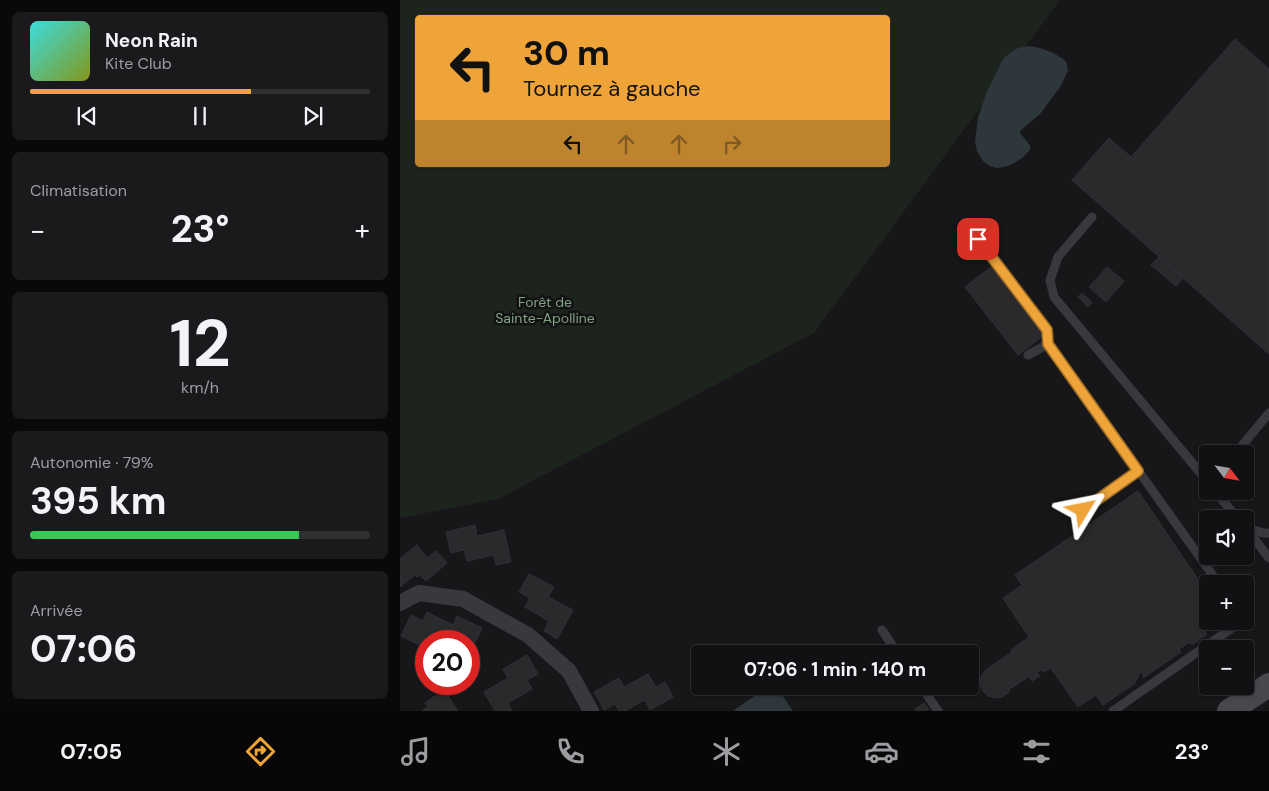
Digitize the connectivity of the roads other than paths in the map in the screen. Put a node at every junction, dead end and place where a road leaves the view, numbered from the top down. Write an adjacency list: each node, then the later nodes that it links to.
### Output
1 (1092, 218): 8 (lane)
2 (978, 239): 3 (lane)
3 (1048, 344): 4 (lane); 7 (lane)
4 (1028, 355)
5 (1269, 413): 6 (lane)
6 (1242, 445)
7 (1138, 471): 10 (lane); 16 (lane)
8 (1199, 471)
9 (1222, 500): 11 (lane)
10 (1083, 510)
11 (1231, 510)
12 (1254, 530): 13 (lane)
13 (1269, 533)
14 (1254, 538): 15 (lane)
15 (1269, 558)
16 (1213, 575)
17 (400, 603): 23 (street)
18 (882, 630): 20 (lane)
19 (1229, 630): 25 (lane)
20 (892, 645)
21 (1269, 686): 26 (main road)
22 (927, 695): 24 (lane)
23 (590, 711)
24 (938, 711)
25 (1113, 711)
26 (1229, 711)

